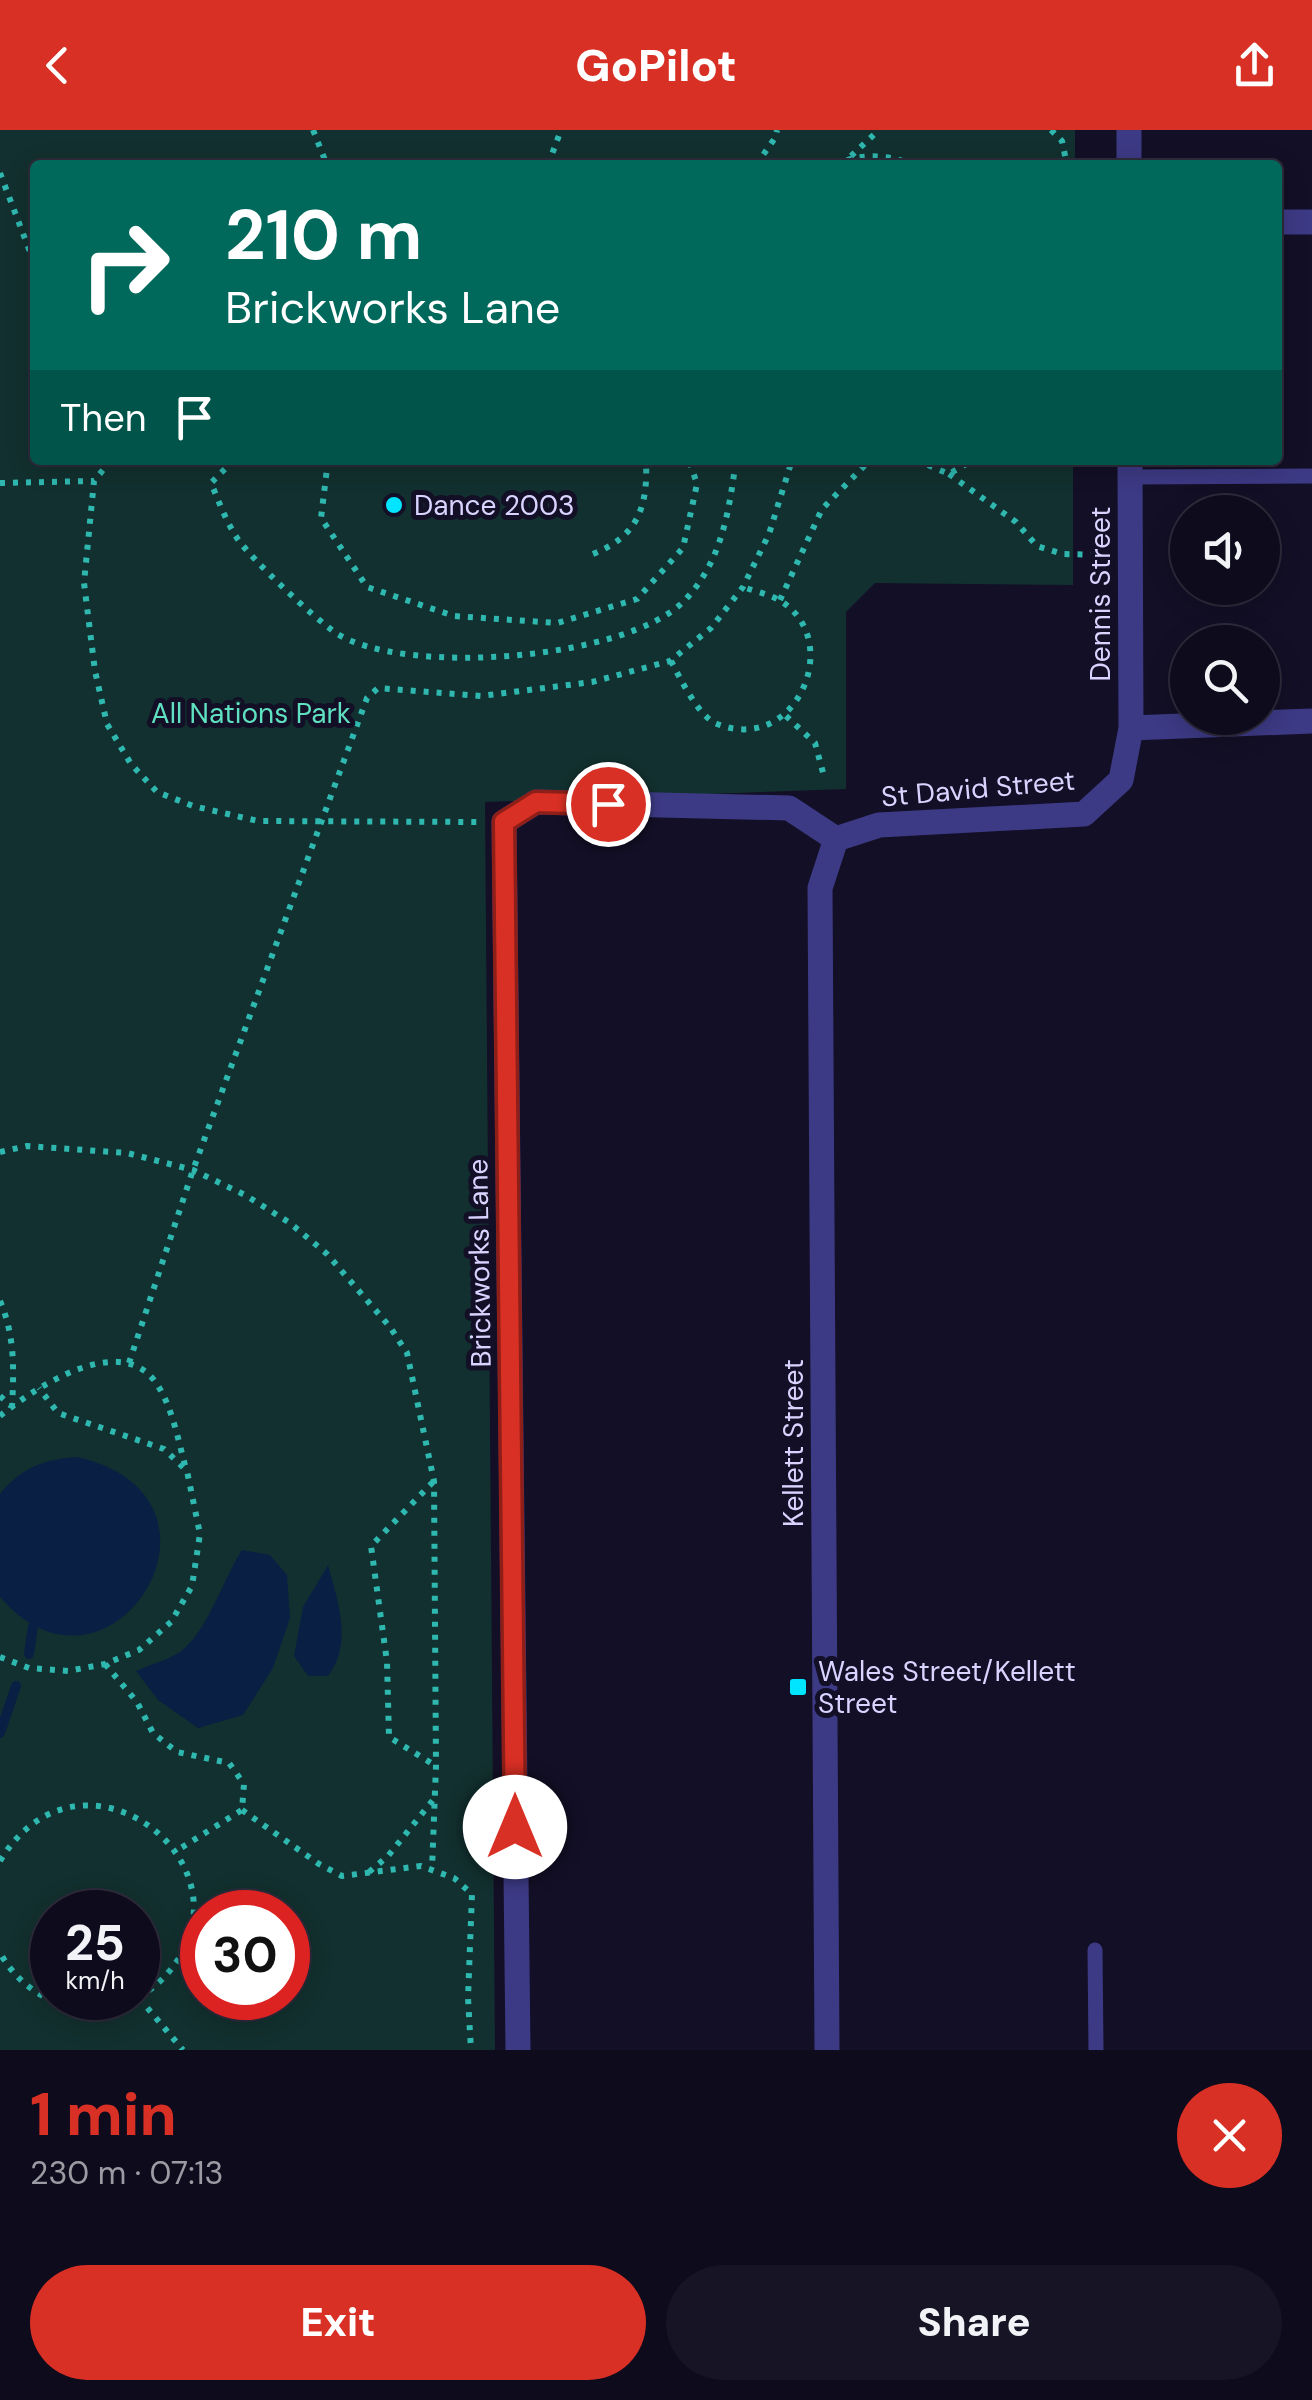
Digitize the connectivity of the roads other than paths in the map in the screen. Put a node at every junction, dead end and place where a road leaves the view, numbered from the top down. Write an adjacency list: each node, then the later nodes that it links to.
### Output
1 (1129, 130): 2 (street)
2 (1129, 160)
3 (1282, 222): 4 (street)
4 (1312, 222)
5 (1130, 468): 6 (lane); 8 (street, Dennis Street)
6 (1312, 476)
7 (1312, 721): 8 (street)
8 (1131, 728): 9 (street, St David Street)
9 (836, 839): 11 (street, Brickworks Lane); 12 (street, Kellett Street)
10 (1095, 1950): 13 (lane)
11 (518, 2050)
12 (827, 2050)
13 (1096, 2050)

